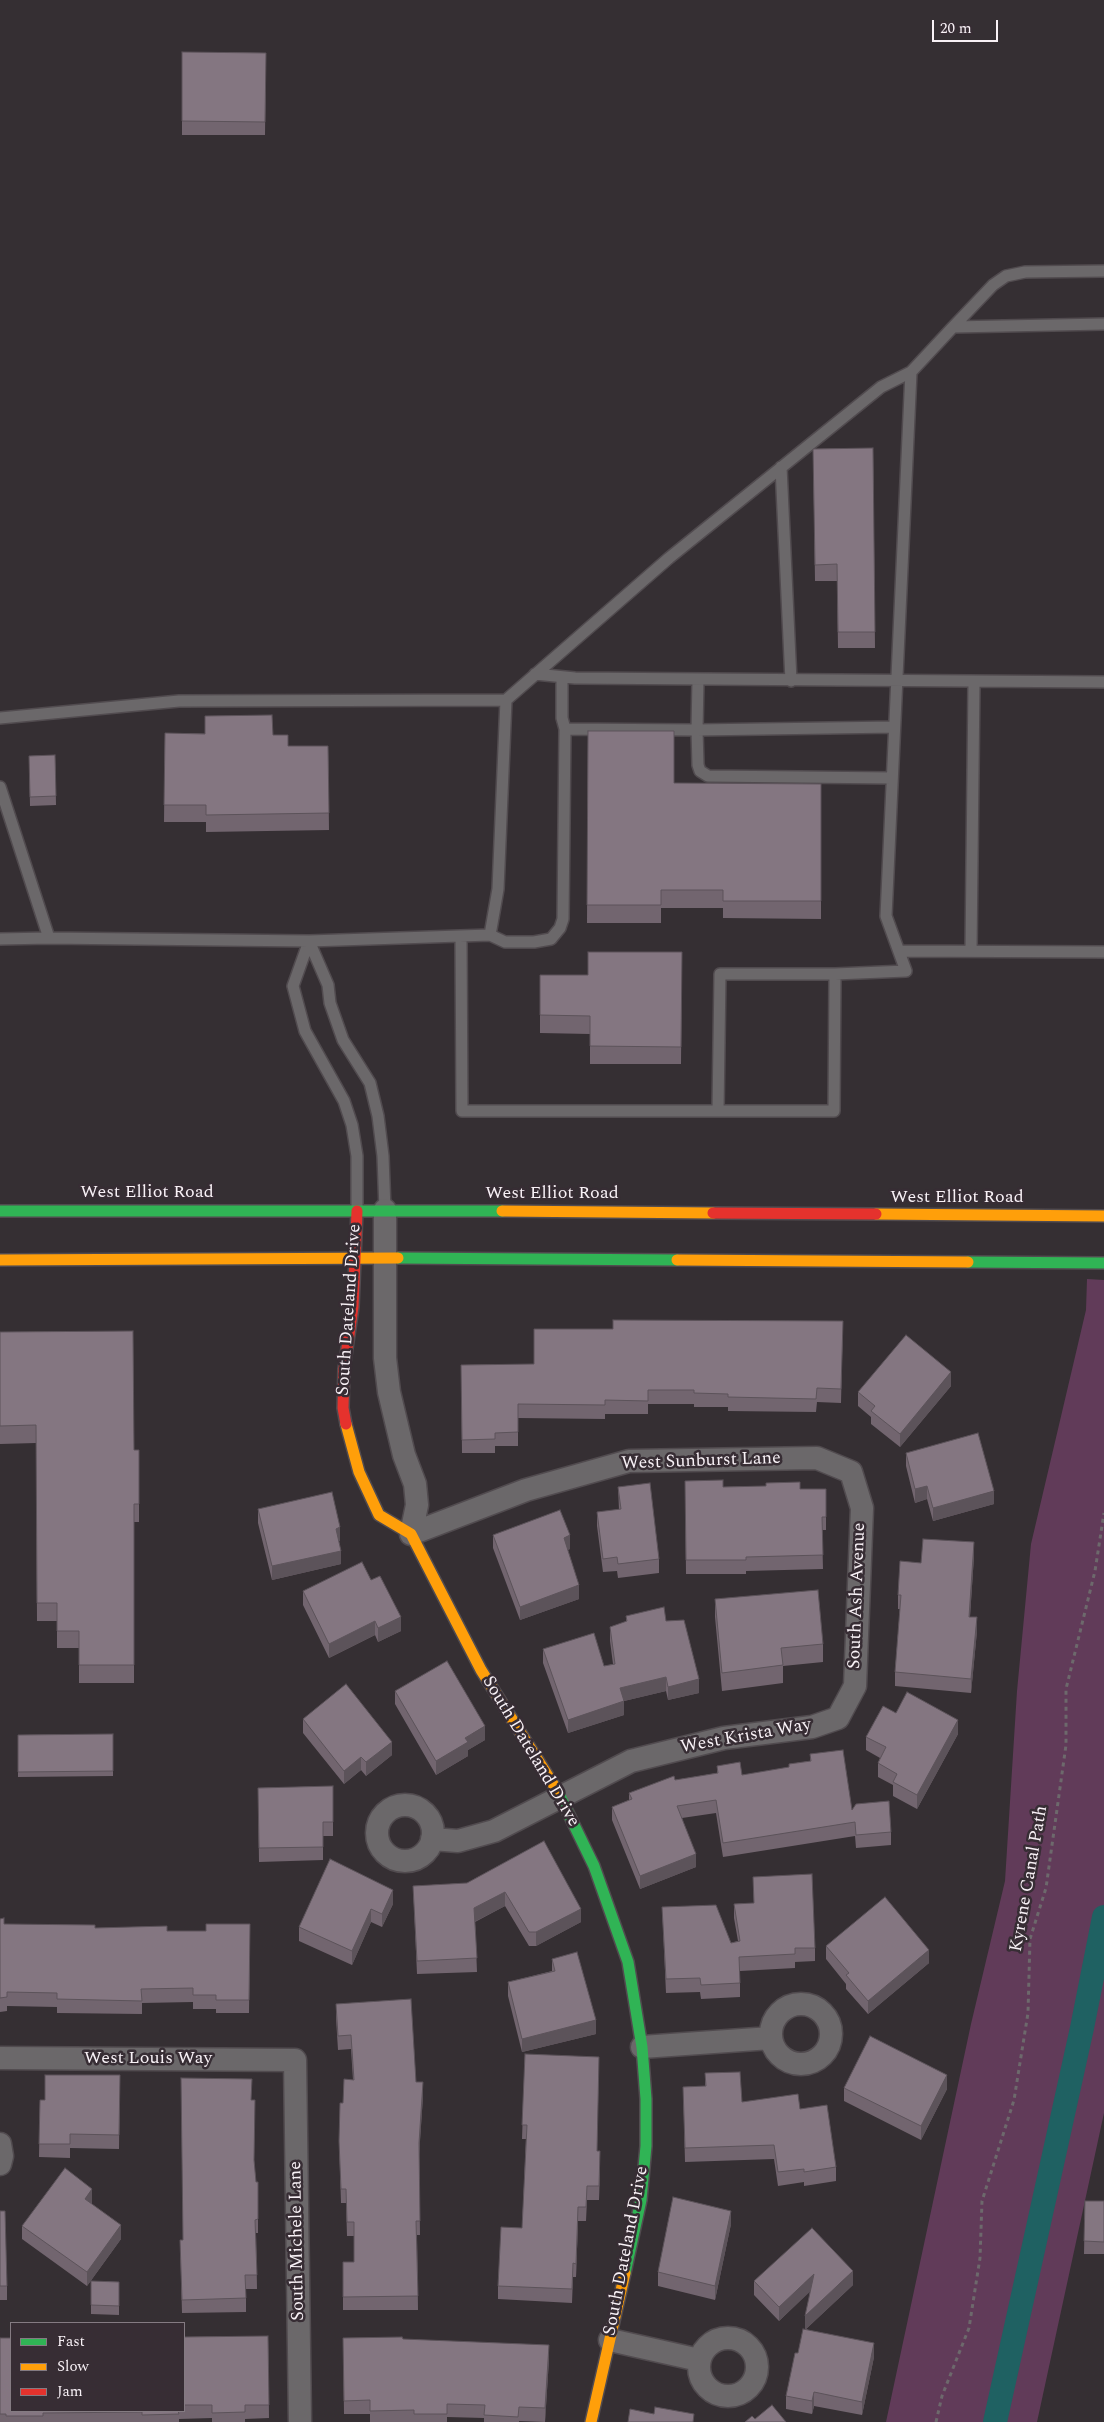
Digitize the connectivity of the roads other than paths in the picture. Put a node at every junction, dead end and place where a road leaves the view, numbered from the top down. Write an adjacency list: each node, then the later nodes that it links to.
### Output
1 (1104, 271): 3 (lane)
2 (1104, 324): 3 (lane)
3 (953, 328): 4 (lane)
4 (910, 372): 5 (lane); 10 (lane)
5 (781, 467): 6 (lane); 9 (lane)
6 (535, 674): 7 (lane); 13 (lane)
7 (562, 677): 8 (lane); 16 (lane)
8 (698, 680): 9 (lane); 17 (lane)
9 (792, 681): 10 (lane)
10 (896, 682): 11 (lane); 15 (lane)
11 (974, 682): 12 (lane); 26 (lane)
12 (1104, 682)
13 (506, 700): 14 (lane); 20 (lane)
14 (0, 718)
15 (894, 727): 17 (lane); 18 (lane)
16 (565, 729): 17 (lane); 20 (lane)
17 (697, 730): 18 (lane)
18 (892, 778): 25 (lane)
19 (0, 787): 22 (lane)
20 (490, 935): 21 (lane)
21 (461, 936): 24 (lane); 29 (lane)
22 (49, 938): 23 (lane); 24 (lane)
23 (0, 939)
24 (309, 941): 30 (lane); 32 (lane)
25 (898, 951): 26 (lane); 28 (lane)
26 (971, 951): 27 (lane)
27 (1104, 952)
28 (835, 974): 29 (lane); 29 (lane)
29 (718, 1111)
30 (385, 1210): 32 (main road, West Elliot Road); 33 (main road, West Elliot Road); 35 (street, South Dateland Drive)
31 (0, 1211): 32 (main road, West Elliot Road)
32 (358, 1211): 34 (main road, South Dateland Drive)
33 (1104, 1216)
34 (354, 1258): 35 (main road); 36 (main road); 39 (main road, South Dateland Drive)
35 (383, 1258): 37 (main road); 39 (street, South Dateland Drive)
36 (0, 1260)
37 (1104, 1263)
38 (851, 1472): 39 (street, West Sunburst Lane); 40 (street, South Ash Avenue)
39 (410, 1534): 41 (main road, South Dateland Drive)
40 (838, 1718): 41 (street, West Krista Way)
41 (561, 1797): 42 (street, West Krista Way); 44 (main road, South Dateland Drive)
42 (432, 1839)
43 (771, 2038): 44 (street)
44 (642, 2047): 49 (main road, South Dateland Drive)
45 (0, 2058): 46 (street, West Louis Way)
46 (296, 2060): 51 (street, South Michele Lane)
47 (0, 2144): 48 (street)
48 (0, 2164)
49 (610, 2340): 50 (street); 52 (main road, South Dateland Drive)
50 (699, 2360)
51 (300, 2422)
52 (591, 2422)

